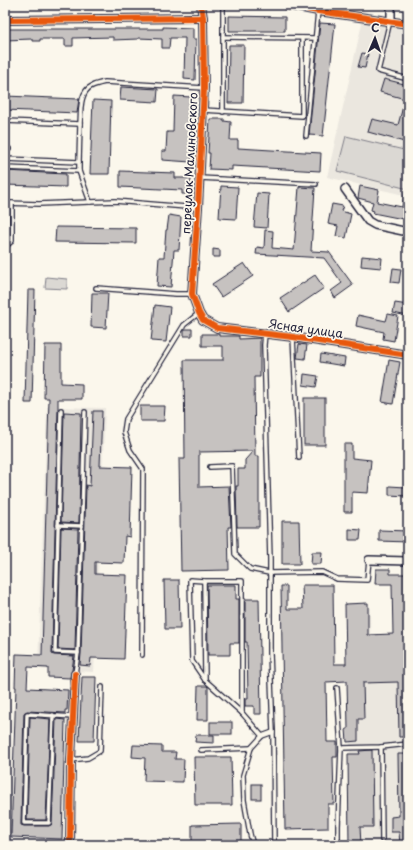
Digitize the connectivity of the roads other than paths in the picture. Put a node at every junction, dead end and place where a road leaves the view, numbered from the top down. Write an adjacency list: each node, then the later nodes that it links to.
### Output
1 (201, 5): 6 (street, переулок Малиновского)
2 (223, 5): 10 (lane)
3 (287, 5): 5 (street)
4 (391, 5): 8 (street)
5 (318, 11): 8 (street); 12 (lane)
6 (203, 18): 7 (street); 14 (street, переулок Малиновского)
7 (5, 20)
8 (391, 20): 9 (street); 13 (lane)
9 (408, 24)
10 (223, 37): 11 (lane); 16 (lane)
11 (302, 38): 12 (lane); 16 (lane)
12 (316, 38): 19 (lane)
13 (408, 79)
14 (204, 88): 15 (street, переулок Малиновского); 18 (lane)
15 (203, 110): 16 (lane); 24 (street, переулок Малиновского)
16 (223, 112)
17 (5, 121): 18 (lane)
18 (80, 124): 21 (lane)
19 (306, 136)
20 (5, 159): 21 (lane)
21 (79, 162): 23 (lane)
22 (5, 168): 23 (lane)
23 (80, 171): 27 (lane)
24 (200, 178): 25 (lane); 30 (street, переулок Малиновского)
25 (316, 184)
26 (345, 189): 31 (street)
27 (90, 202): 29 (lane); 30 (lane)
28 (5, 203): 29 (lane)
29 (12, 203): 32 (lane)
30 (198, 208): 34 (street, переулок Малиновского)
31 (408, 232)
32 (5, 247)
33 (96, 288): 34 (lane)
34 (192, 294): 35 (street, переулок Малиновского)
35 (199, 313): 36 (street, переулок Малиновского); 51 (lane)
36 (203, 320): 37 (street, Ясная улица)
37 (265, 334): 38 (street, Ясная улица); 48 (lane)
38 (293, 337): 39 (street, Ясная улица); 42 (lane)
39 (408, 355)
40 (61, 410): 44 (lane)
41 (85, 412): 45 (lane)
42 (300, 458)
43 (210, 467): 48 (lane)
44 (58, 525): 45 (lane); 50 (lane)
45 (82, 526): 50 (lane)
46 (369, 560): 47 (street); 48 (lane)
47 (408, 561)
48 (269, 573): 59 (lane)
49 (204, 581): 53 (lane); 53 (lane); 56 (lane)
50 (78, 653): 52 (lane)
51 (142, 655)
52 (75, 674): 58 (street)
53 (205, 680): 56 (lane)
54 (102, 687): 66 (lane)
55 (338, 688): 64 (lane)
56 (242, 713): 60 (lane)
57 (53, 715): 57 (lane); 58 (lane)
58 (73, 717): 66 (street)
59 (273, 732): 60 (lane); 70 (lane)
60 (262, 736): 63 (lane)
61 (408, 744): 62 (lane)
62 (381, 747): 64 (lane); 67 (lane)
63 (251, 748): 65 (lane); 69 (lane)
64 (341, 748): 71 (lane)
65 (201, 750)
66 (71, 760): 68 (street)
67 (382, 840)
68 (70, 845)
69 (254, 845)
70 (274, 845)
71 (338, 845)

